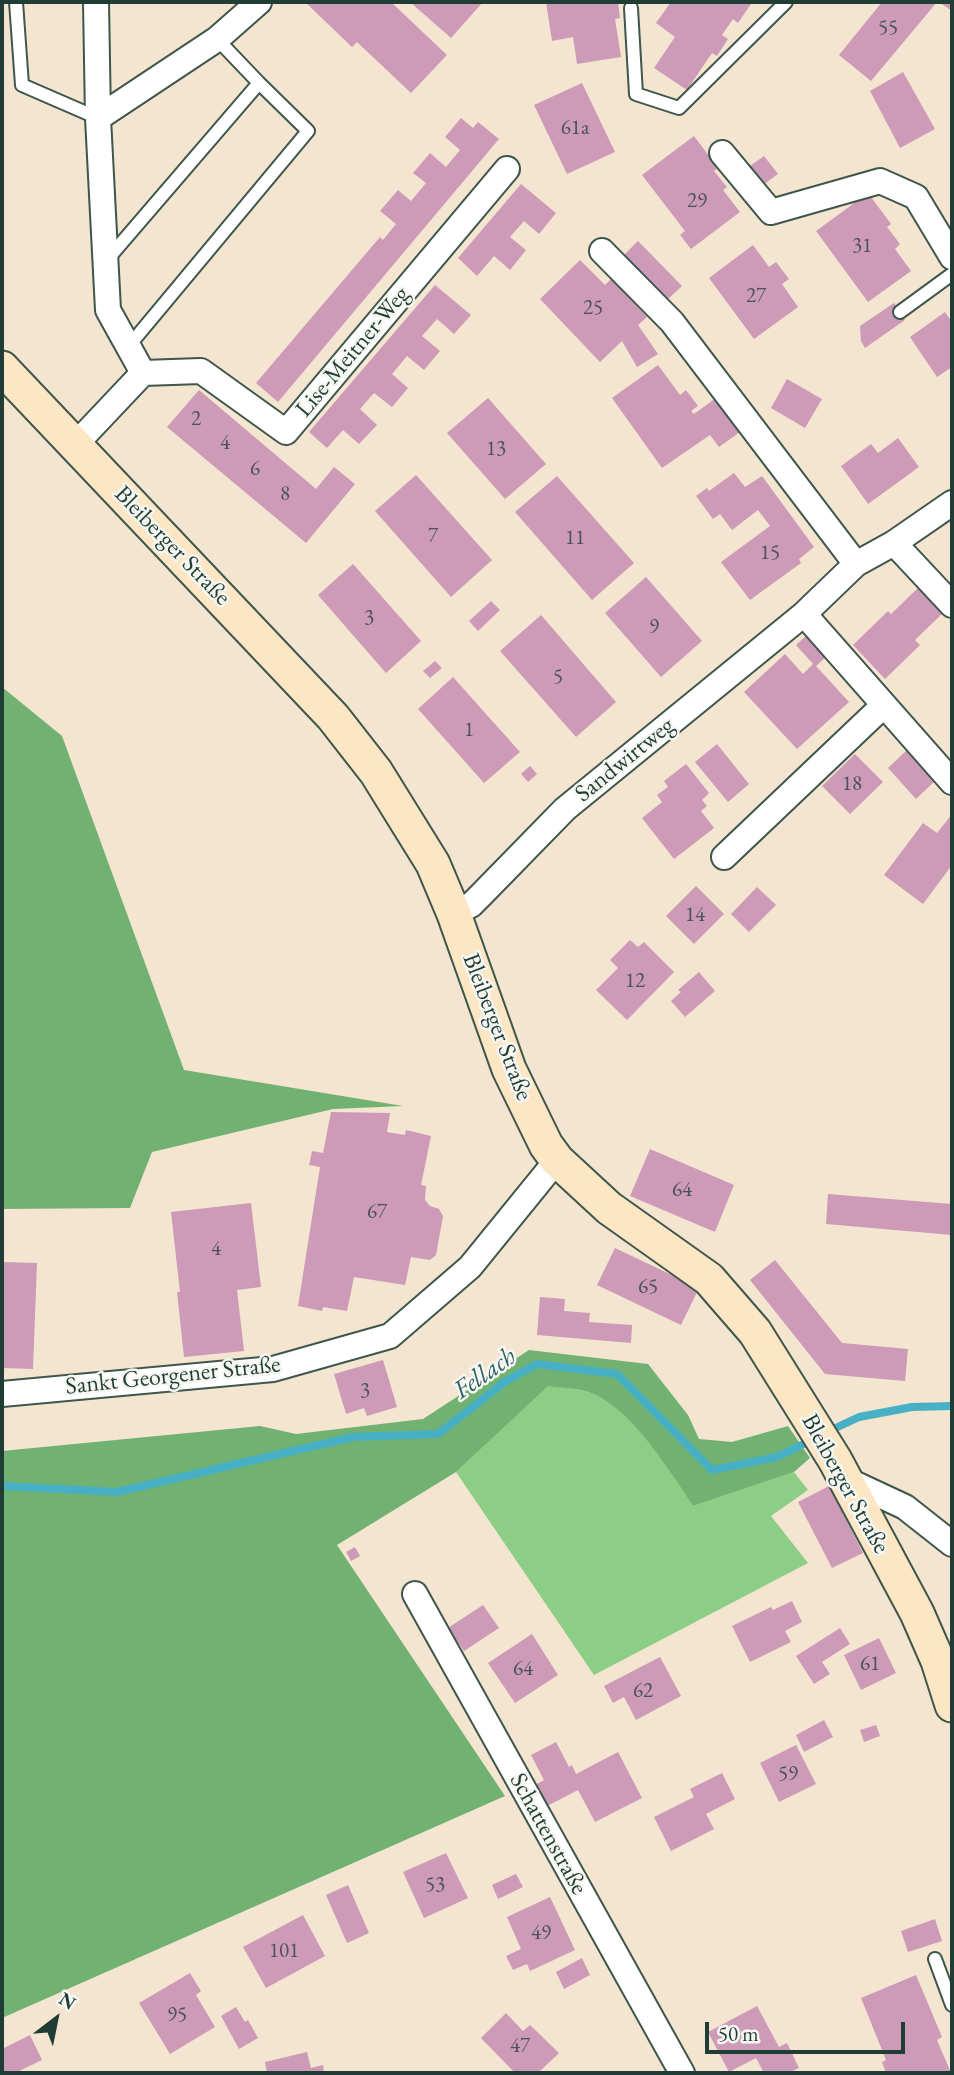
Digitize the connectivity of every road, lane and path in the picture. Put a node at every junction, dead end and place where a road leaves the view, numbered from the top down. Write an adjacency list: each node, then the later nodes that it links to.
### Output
1 (16, 2): 8 (lane)
2 (96, 2): 8 (street)
3 (259, 2): 6 (street)
4 (786, 2): 5 (lane)
5 (631, 8)
6 (217, 39): 7 (lane); 8 (street)
7 (258, 83): 13 (lane); 16 (lane)
8 (98, 118): 13 (street)
9 (722, 153): 12 (street)
10 (507, 169): 18 (street, Lise-Meitner-Weg)
11 (602, 251): 22 (street)
12 (952, 257)
13 (106, 261): 16 (street)
14 (952, 274): 15 (lane)
15 (900, 312)
16 (128, 347): 18 (street)
17 (2, 368): 19 (main road, Bleiberger Straße)
18 (143, 373): 19 (street)
19 (75, 445): 28 (main road, Bleiberger Straße)
20 (952, 503): 21 (street, Sandwirtweg)
21 (894, 543): 22 (street, Sandwirtweg); 23 (street)
22 (856, 564): 24 (street, Sandwirtweg)
23 (952, 605)
24 (804, 614): 25 (street); 28 (street, Sandwirtweg)
25 (884, 705): 26 (street); 27 (street)
26 (952, 782)
27 (724, 857)
28 (454, 914): 29 (main road, Bleiberger Straße)
29 (557, 1160): 30 (street, Sankt Georgener Straße); 31 (main road, Bleiberger Straße)
30 (2, 1394)
31 (840, 1470): 32 (street); 34 (main road, Bleiberger Straße)
32 (952, 1544)
33 (415, 1594): 37 (street, Schattenstraße)
34 (952, 1705)
35 (935, 1959): 36 (lane)
36 (952, 2005)
37 (682, 2073)

